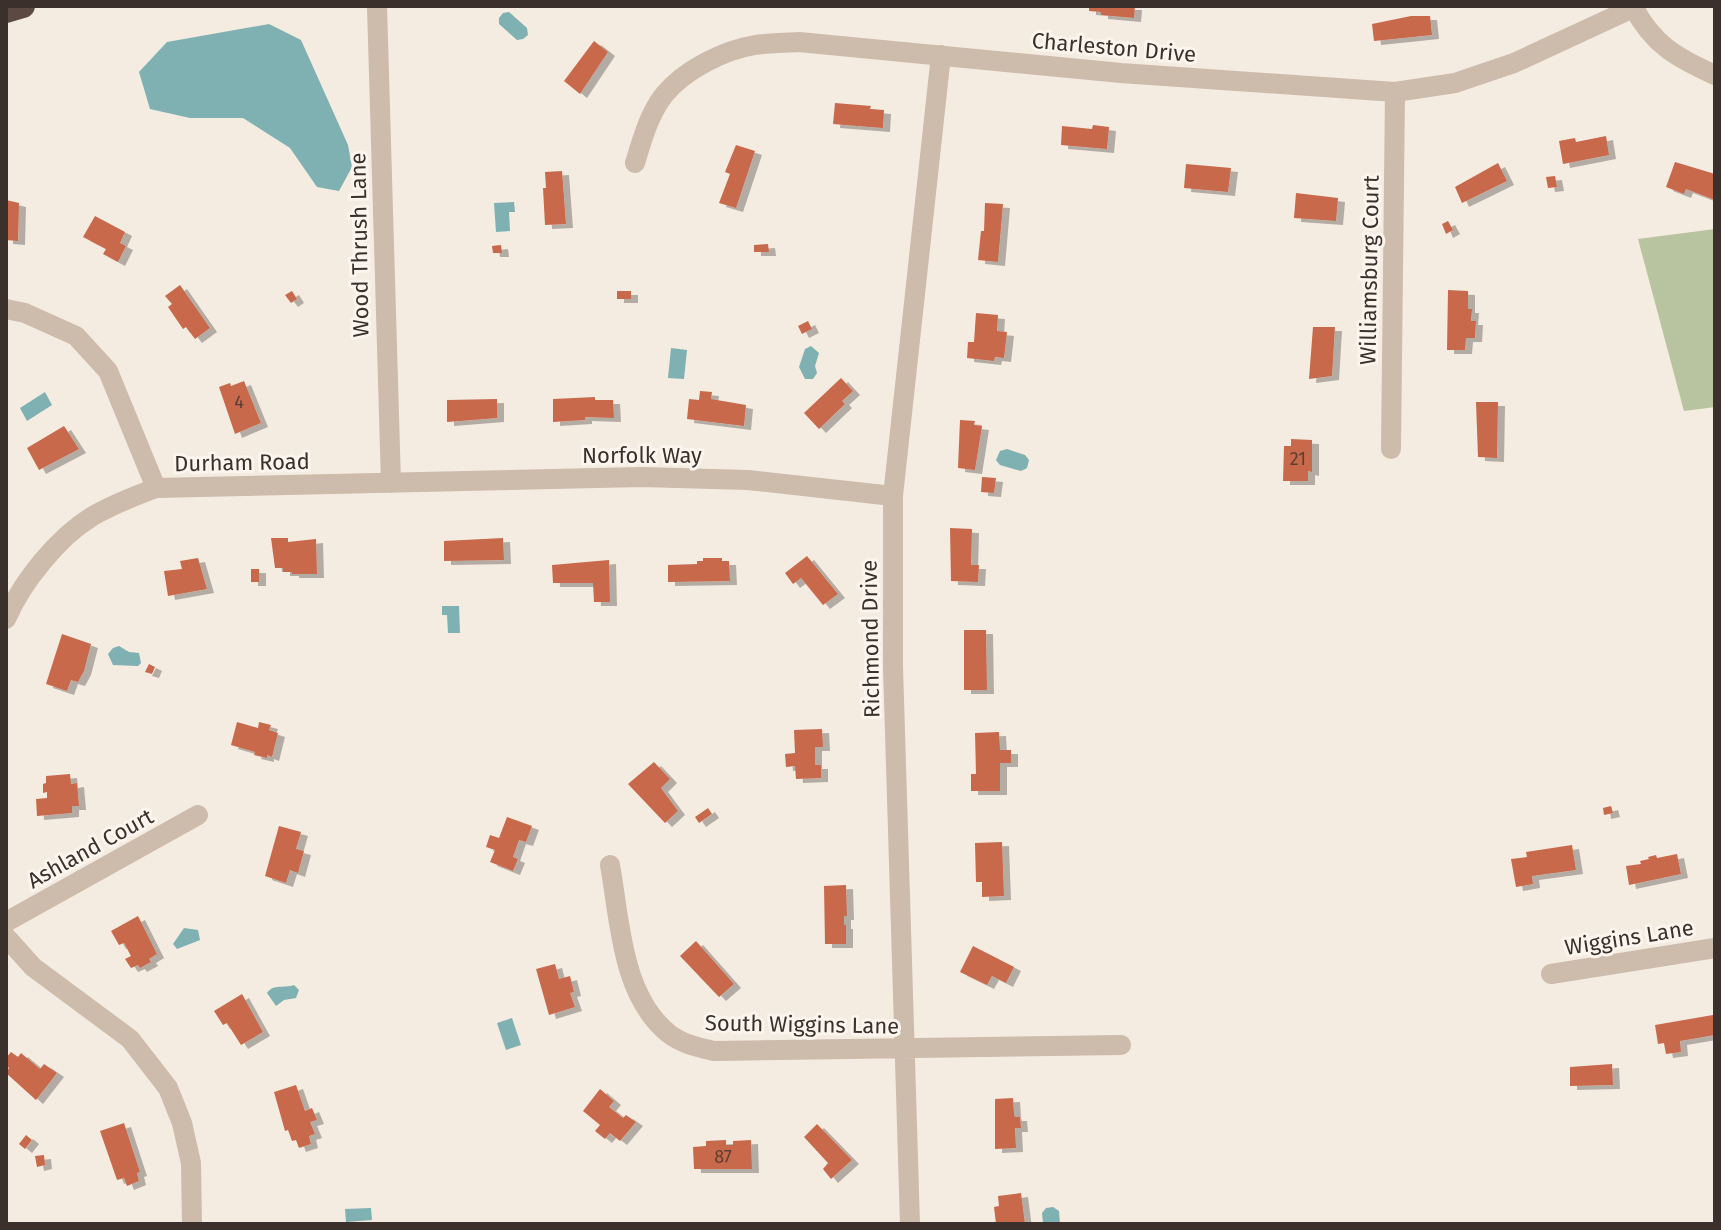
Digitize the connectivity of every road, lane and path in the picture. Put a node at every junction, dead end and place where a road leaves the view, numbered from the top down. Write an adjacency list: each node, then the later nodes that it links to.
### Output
1 (23, 6): 4 (highway)
2 (377, 6): 11 (street, Wood Thrush Lane)
3 (1633, 7): 6 (street); 7 (street, Charleston Drive)
4 (6, 11)
5 (941, 55): 7 (street, Charleston Drive); 8 (street, Charleston Drive); 13 (street, Richmond Drive)
6 (1715, 75)
7 (1395, 92): 10 (street, Williamsburg Court)
8 (635, 163)
9 (6, 309): 12 (street)
10 (1391, 449)
11 (391, 483): 12 (street, Durham Road); 13 (street, Norfolk Way)
12 (156, 488): 14 (street, Durham Road)
13 (893, 496): 22 (street, Richmond Drive)
14 (6, 619)
15 (198, 815): 17 (street, Ashland Court)
16 (610, 865): 22 (street, South Wiggins Lane)
17 (6, 922)
18 (6, 937): 23 (street)
19 (1715, 948): 20 (street, Wiggins Lane)
20 (1551, 974)
21 (1121, 1045): 22 (street, South Wiggins Lane)
22 (903, 1049): 24 (street, Richmond Drive)
23 (192, 1224)
24 (910, 1224)

